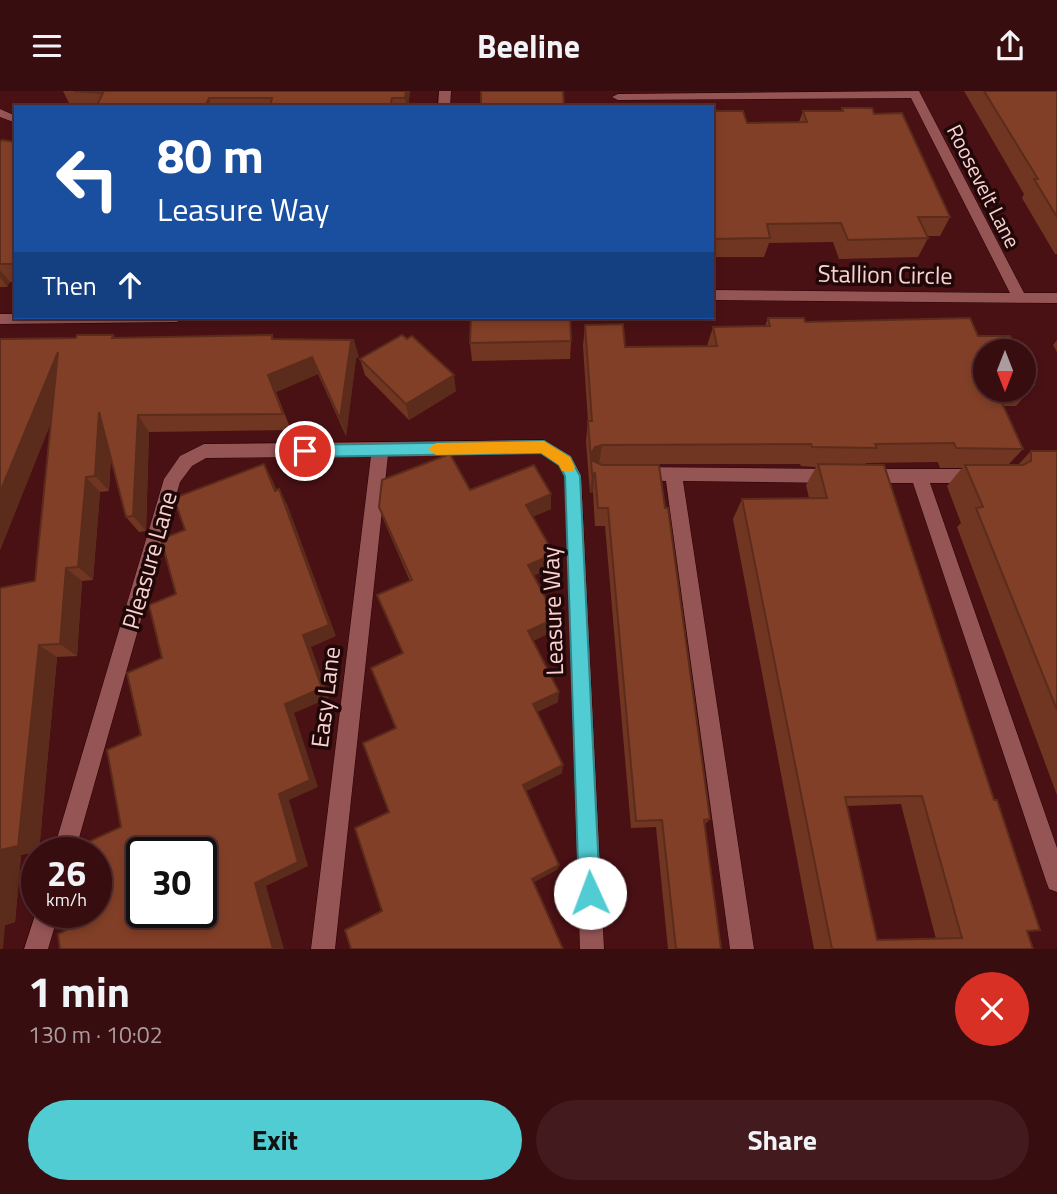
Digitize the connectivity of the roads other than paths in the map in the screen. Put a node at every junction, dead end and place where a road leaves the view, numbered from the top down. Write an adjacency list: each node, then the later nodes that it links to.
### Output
1 (914, 93): 2 (street); 4 (street, Roosevelt Lane)
2 (618, 97)
3 (714, 295): 4 (street, Stallion Circle)
4 (1020, 298): 5 (street, Stallion Circle)
5 (1057, 298)
6 (380, 450): 11 (street, Pleasure Lane); 15 (street, Easy Lane); 16 (street, Leasure Way)
7 (624, 474): 8 (street)
8 (674, 475): 9 (street); 17 (street)
9 (919, 476): 10 (street); 12 (street)
10 (988, 476)
11 (68, 837)
12 (1057, 881)
13 (42, 928): 14 (street)
14 (36, 949)
15 (323, 949)
16 (592, 949)
17 (742, 949)

